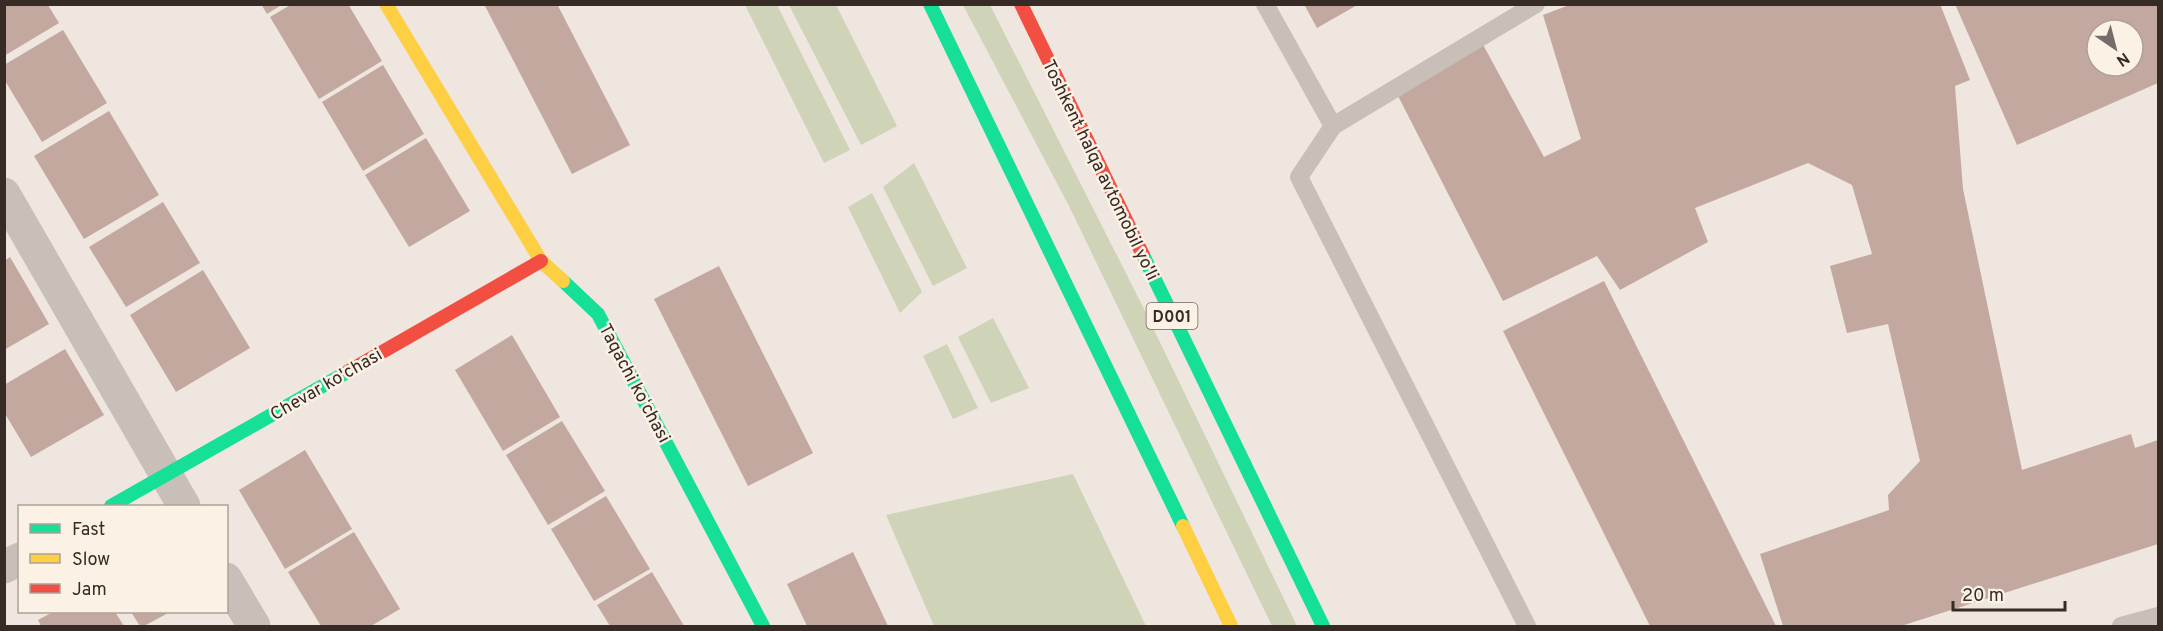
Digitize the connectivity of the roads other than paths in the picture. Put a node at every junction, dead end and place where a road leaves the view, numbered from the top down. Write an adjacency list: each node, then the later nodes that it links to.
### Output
1 (386, 4): 10 (main road, Taqachi koʻchasi)
2 (926, 4): 7 (main road)
3 (930, 4): 7 (main road)
4 (1021, 4): 21 (main road, Toshkent halqa avtomobil yo'li / D001)
5 (1265, 4): 8 (lane)
6 (1536, 4): 8 (lane)
7 (943, 28): 20 (main road)
8 (1333, 126): 22 (lane)
9 (4, 194): 11 (street)
10 (541, 261): 11 (main road, Chevar ko'chasi); 19 (main road, Taqachi koʻchasi)
11 (166, 475): 12 (main road, Chevar ko'chasi); 13 (street)
12 (114, 505)
13 (183, 505)
14 (18, 560): 15 (street)
15 (4, 567)
16 (228, 582): 18 (street)
17 (2158, 616): 23 (lane)
18 (254, 627)
19 (764, 627)
20 (1231, 627)
21 (1323, 627)
22 (1527, 627)
23 (2121, 627)

